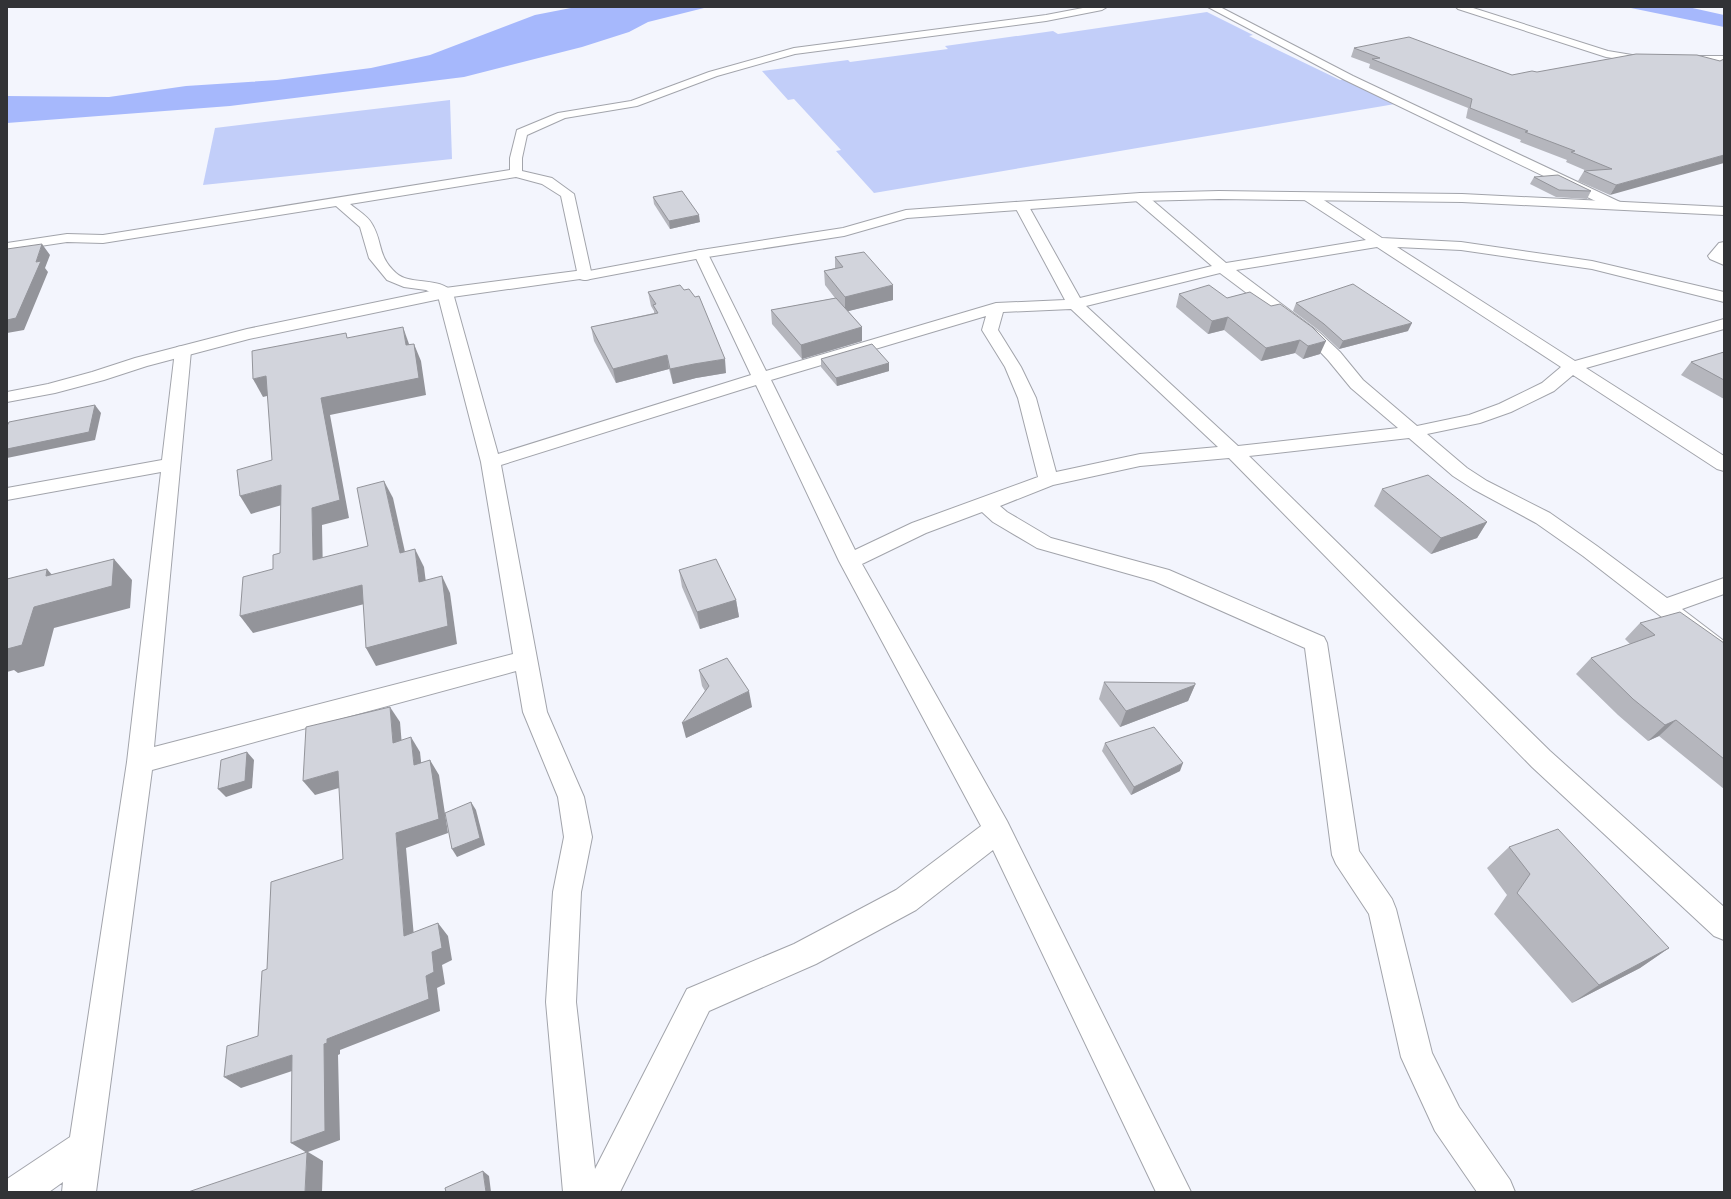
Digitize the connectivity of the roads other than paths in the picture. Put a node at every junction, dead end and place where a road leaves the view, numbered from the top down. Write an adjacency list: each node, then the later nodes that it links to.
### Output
1 (1102, 7): 5 (street)
2 (1213, 7): 10 (street)
3 (1461, 7): 4 (street)
4 (1724, 59)
5 (516, 173): 8 (street); 18 (street)
6 (1308, 196): 7 (street); 10 (street); 12 (street)
7 (1140, 197): 9 (street); 17 (street)
8 (340, 202): 14 (street); 19 (street)
9 (1021, 205): 15 (street); 21 (street)
10 (1615, 205): 11 (street)
11 (1724, 211)
12 (1380, 242): 17 (street); 20 (street); 25 (street)
13 (1724, 246): 16 (street)
14 (7, 247)
15 (701, 254): 18 (street); 26 (street)
16 (1724, 262)
17 (1223, 268): 21 (street); 28 (street)
18 (585, 276): 19 (street)
19 (445, 293): 24 (street); 30 (street)
20 (1724, 297)
21 (1075, 304): 22 (street); 29 (street)
22 (996, 308): 26 (street); 33 (street)
23 (1724, 324): 25 (street)
24 (183, 351): 27 (street); 31 (street)
25 (1572, 367): 28 (street); 32 (street)
26 (761, 378): 30 (street); 35 (street)
27 (7, 397)
28 (1413, 432): 29 (street); 37 (street)
29 (1234, 452): 33 (street); 42 (street)
30 (490, 462): 39 (street)
31 (171, 464): 34 (street); 40 (street)
32 (1724, 465)
33 (1048, 480): 35 (street); 49 (street)
34 (7, 494)
35 (850, 561): 41 (street)
36 (1724, 586): 37 (street)
37 (1664, 607): 38 (street)
38 (1724, 653)
39 (525, 660): 40 (street); 46 (street)
40 (140, 762): 43 (street)
41 (996, 830): 47 (street); 48 (street)
42 (1724, 926)
43 (86, 1146): 44 (street); 45 (street)
44 (18, 1192)
45 (79, 1192)
46 (580, 1192)
47 (602, 1192)
48 (1174, 1192)
49 (1498, 1192)

